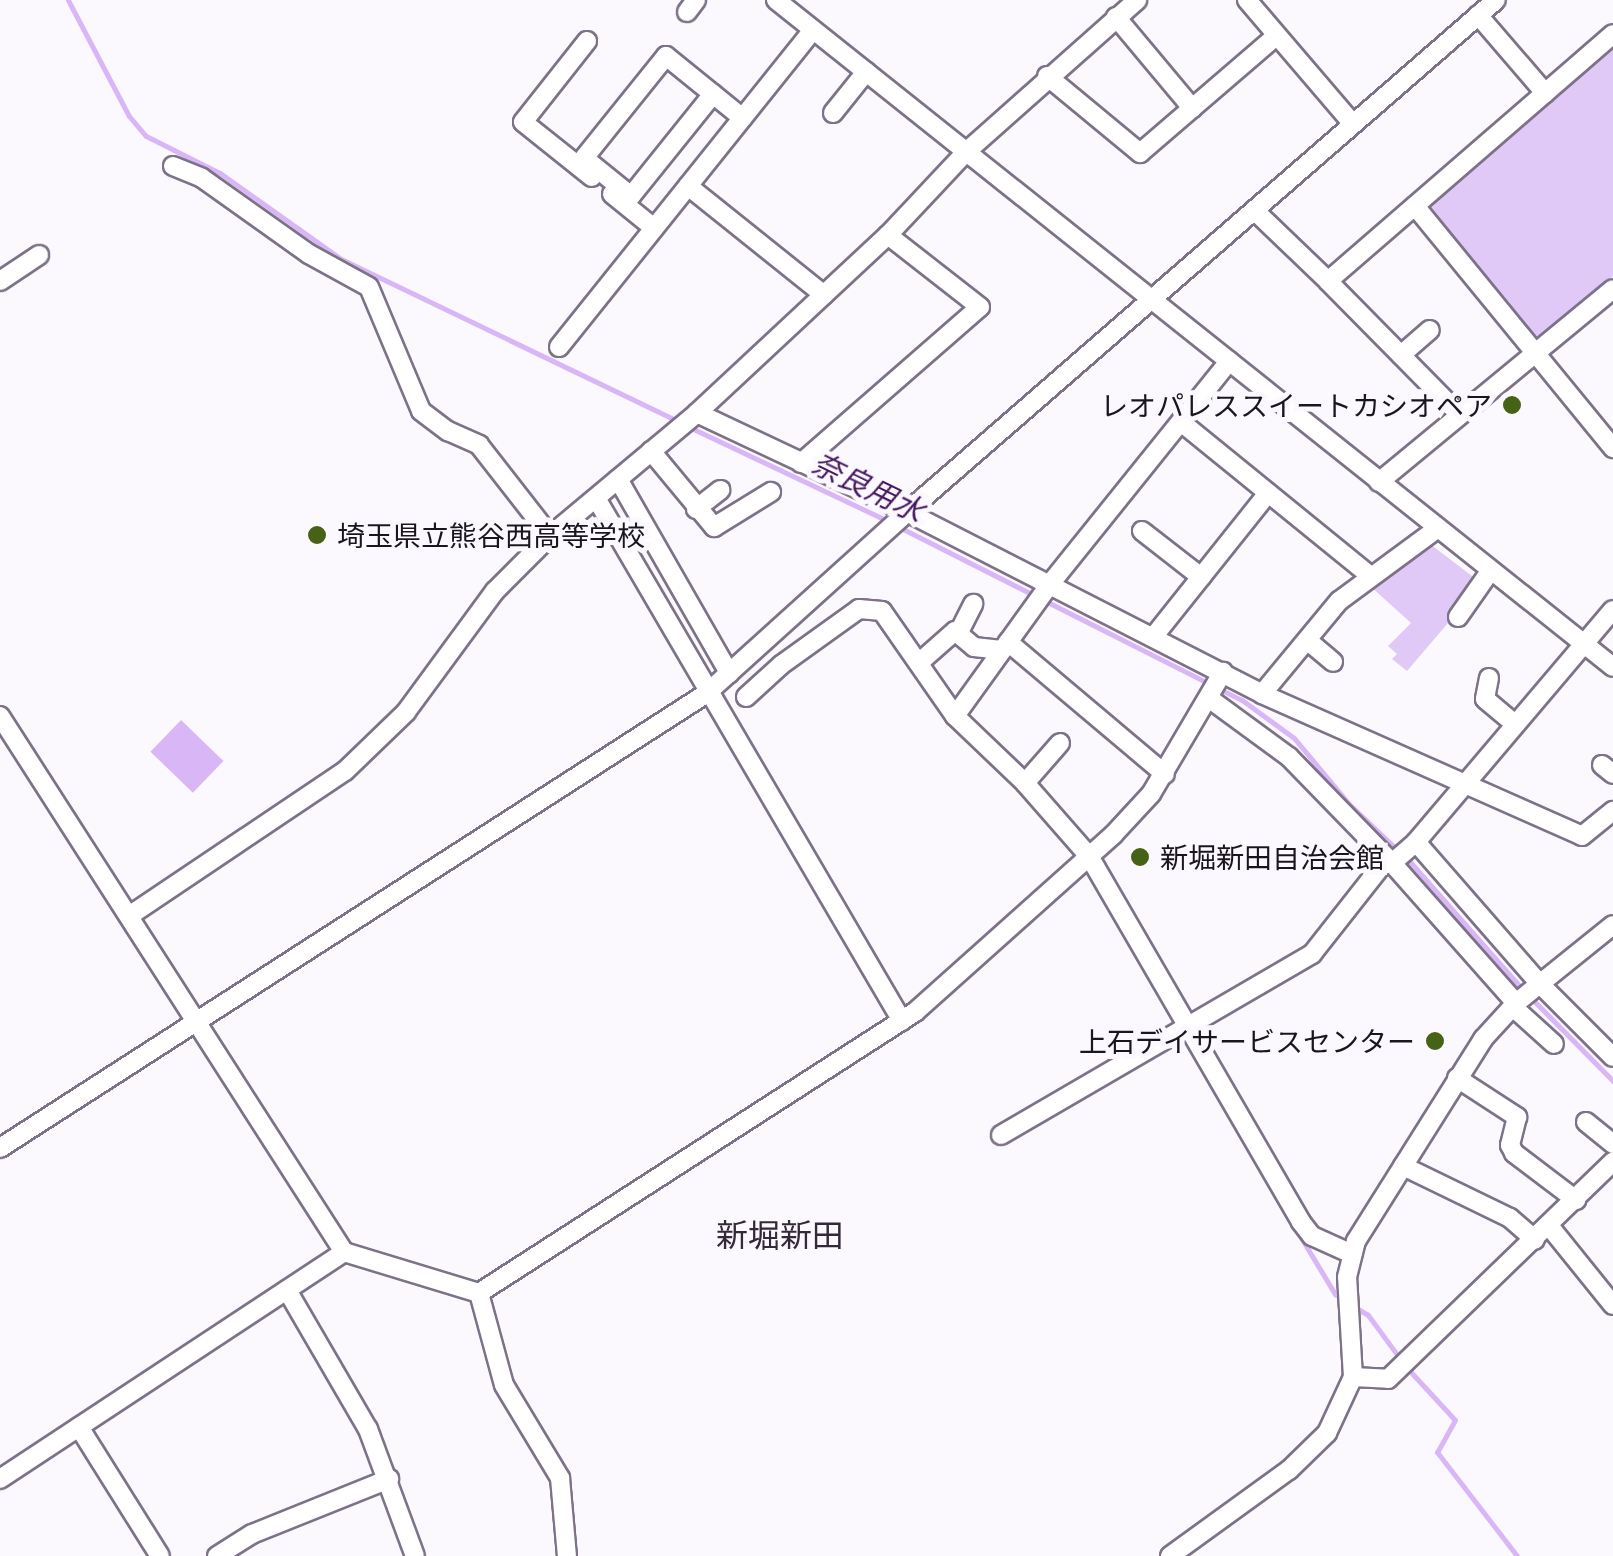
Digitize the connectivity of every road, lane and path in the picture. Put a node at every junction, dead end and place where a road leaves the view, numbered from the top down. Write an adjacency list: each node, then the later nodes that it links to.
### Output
1 (776, 0): 7 (street)
2 (1137, 0): 6 (street)
3 (1247, 0): 9 (street)
4 (1496, 0): 5 (street)
5 (1478, 15): 13 (street); 18 (street)
6 (1116, 17): 12 (street); 15 (street)
7 (813, 30): 11 (street); 17 (street)
8 (1613, 34): 13 (street)
9 (1276, 36): 15 (street); 18 (street)
10 (587, 41): 24 (street)
11 (866, 72): 16 (street); 19 (street)
12 (1048, 76): 15 (street); 19 (street)
13 (1545, 92): 22 (street)
14 (714, 94): 14 (street); 17 (street)
15 (1192, 108)
16 (834, 113)
17 (743, 118): 21 (street)
18 (1354, 124): 23 (street)
19 (966, 152): 25 (street); 31 (street)
20 (173, 166): 53 (street)
21 (688, 186): 24 (street); 30 (street)
22 (1414, 206): 28 (street); 34 (street)
23 (1254, 210): 28 (street); 31 (street)
24 (654, 228): 33 (street)
25 (888, 235): 30 (street); 42 (street)
26 (39, 255): 27 (street)
27 (0, 281)
28 (1328, 281): 35 (street)
29 (1613, 289): 34 (street)
30 (824, 295): 37 (street)
31 (1151, 300): 36 (street); 50 (street)
32 (1430, 330): 35 (street)
33 (559, 346)
34 (1534, 352): 38 (street); 40 (street)
35 (1401, 355): 38 (street)
36 (1228, 361): 39 (street); 44 (street)
37 (698, 413): 41 (street); 42 (street)
38 (1459, 414): 44 (street)
39 (1181, 422): 47 (street); 57 (street)
40 (1611, 441)
41 (651, 452): 43 (street); 49 (street)
42 (802, 462): 50 (street)
43 (618, 479): 48 (street); 70 (street)
44 (1379, 482): 51 (street)
45 (720, 490): 49 (street)
46 (772, 492): 49 (street)
47 (1268, 493): 55 (street); 56 (street)
48 (596, 498): 53 (street); 72 (street)
49 (696, 510)
50 (907, 512): 57 (street); 70 (street)
51 (1438, 528): 54 (street); 55 (street)
52 (1142, 531): 56 (street)
53 (550, 536): 87 (street)
54 (1491, 570): 60 (street); 64 (street)
55 (1369, 574): 63 (street)
56 (1200, 577): 62 (street)
57 (1050, 584): 62 (street); 65 (street)
58 (973, 604): 61 (street)
59 (1613, 610): 64 (street)
60 (1458, 617)
61 (958, 634): 65 (street); 66 (street)
62 (1154, 636): 69 (street)
63 (1307, 640): 67 (street); 73 (street)
64 (1584, 642): 68 (street); 78 (street)
65 (1005, 646): 77 (street); 80 (street)
66 (921, 662): 74 (street); 77 (street)
67 (1332, 662)
68 (1613, 667)
69 (1223, 672): 73 (street); 75 (street)
70 (730, 673): 72 (street)
71 (1489, 678): 78 (street)
72 (707, 694): 91 (street); 92 (street)
73 (1262, 694): 81 (street)
74 (746, 696)
75 (1210, 699): 80 (street); 86 (street)
76 (0, 716): 87 (street)
77 (956, 716): 82 (street)
78 (1514, 723): 81 (street)
79 (1060, 743): 82 (street)
80 (1165, 774): 85 (street)
81 (1465, 781): 83 (street); 84 (street)
82 (1026, 783): 85 (street)
83 (1613, 811)
84 (1416, 842): 86 (street); 89 (street)
85 (1089, 856): 91 (street); 93 (street)
86 (1392, 864): 90 (street); 93 (street)
87 (128, 916): 92 (street)
88 (1613, 926): 89 (street)
89 (1540, 984): 90 (street); 95 (street)
90 (1514, 1006): 94 (street); 96 (street)
91 (902, 1021): 109 (street)
92 (196, 1022): 100 (street); 106 (street)
93 (1187, 1026): 98 (street); 107 (street)
94 (1554, 1044)
95 (1613, 1057)
96 (1457, 1078): 102 (street); 103 (street)
97 (1586, 1122): 99 (street)
98 (1001, 1135)
99 (1613, 1144)
100 (0, 1148)
101 (1613, 1162): 103 (street)
102 (1402, 1166): 105 (street); 107 (street)
103 (1576, 1200): 104 (street)
104 (1550, 1227): 105 (street); 110 (street)
105 (1535, 1240): 111 (street)
106 (344, 1252): 108 (street); 109 (street)
107 (1352, 1254): 111 (street)
108 (287, 1290): 112 (street); 114 (street)
109 (479, 1294): 118 (street)
110 (1613, 1304)
111 (1353, 1377): 119 (street)
112 (79, 1427): 113 (street); 115 (street)
113 (0, 1479)
114 (388, 1480): 116 (street); 117 (street)
115 (160, 1556)
116 (217, 1556)
117 (415, 1556)
118 (566, 1556)
119 (1170, 1556)

